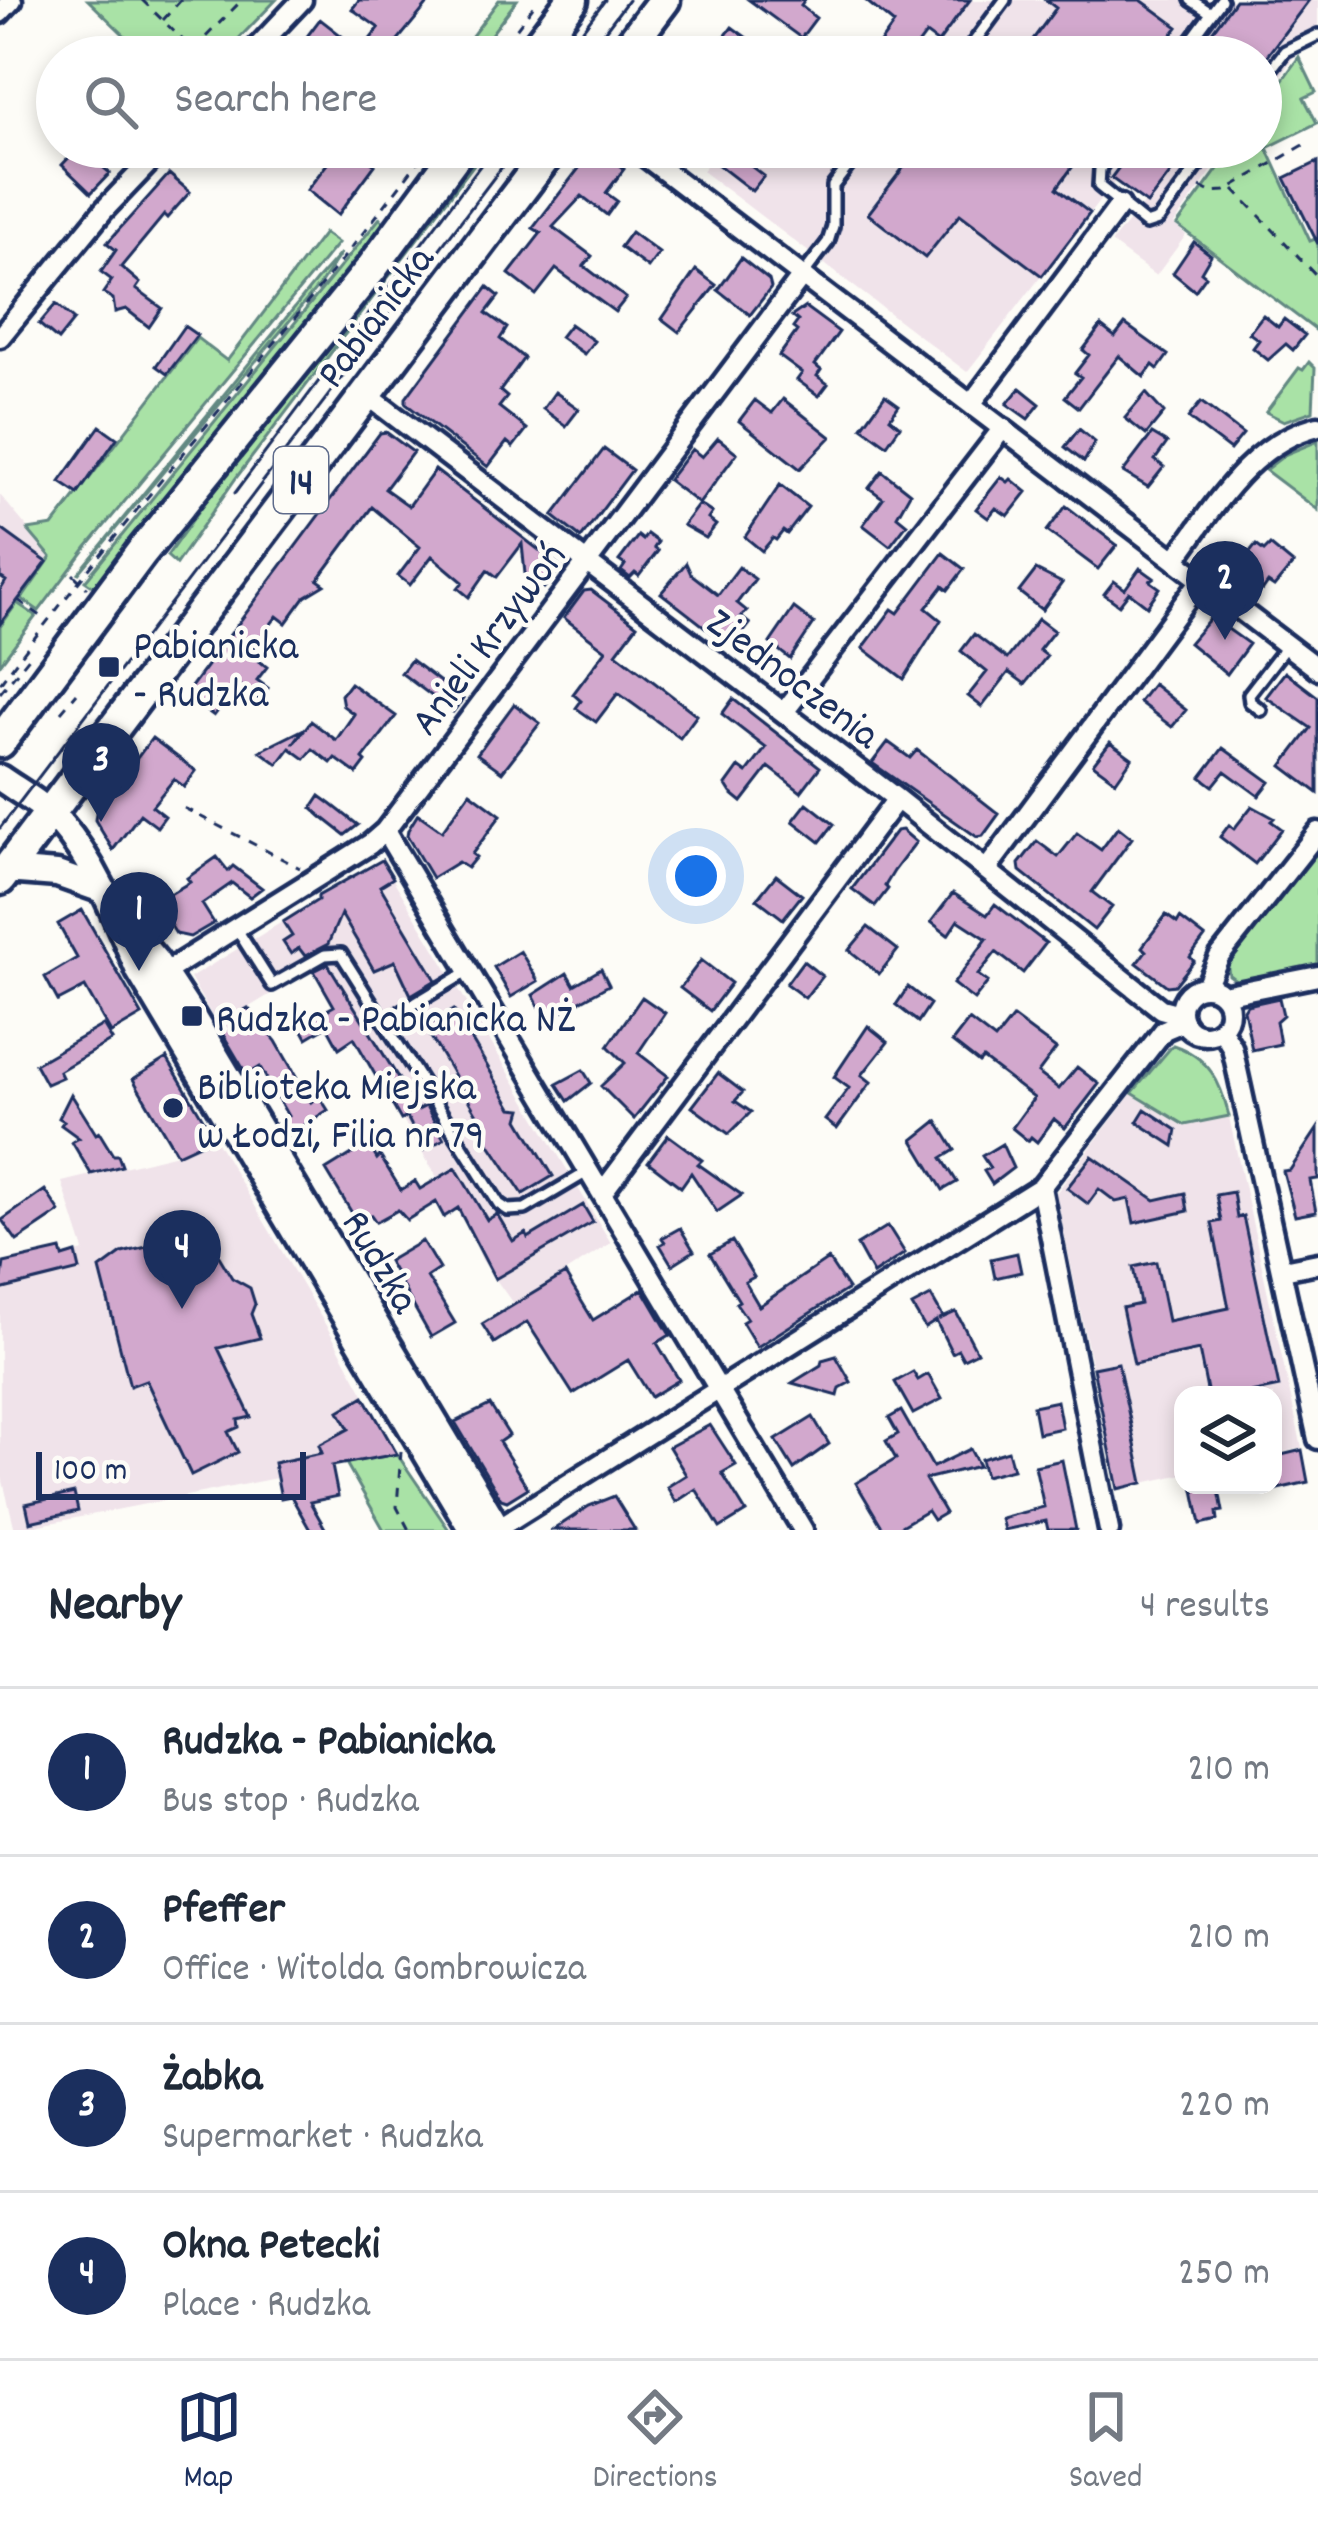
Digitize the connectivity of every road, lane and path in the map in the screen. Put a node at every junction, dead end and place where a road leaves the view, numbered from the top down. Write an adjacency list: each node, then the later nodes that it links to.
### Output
1 (12, 0): 12 (street)
2 (142, 0): 14 (path)
3 (181, 0): 14 (path)
4 (242, 0): 17 (path)
5 (302, 0): 18 (street)
6 (538, 0): 19 (path)
7 (572, 0): 20 (main road)
8 (664, 0): 21 (main road)
9 (1005, 0): 22 (lane)
10 (1191, 0): 13 (lane)
11 (1221, 0): 13 (lane)
12 (0, 13)
13 (1211, 13): 23 (lane)
14 (163, 20): 16 (path)
15 (1318, 35): 24 (lane)
16 (180, 36)
17 (207, 36)
18 (268, 36)
19 (511, 36)
20 (545, 36)
21 (637, 36)
22 (978, 36)
23 (1195, 36)
24 (1282, 56)
25 (1309, 142): 26 (path)
26 (1282, 158)
27 (144, 168): 41 (street)
28 (412, 168): 54 (path)
29 (446, 168): 60 (main road, Pabianicka / 14)
30 (537, 168): 42 (main road, Pabianicka / 14)
31 (661, 168): 39 (street)
32 (846, 168): 39 (lane)
33 (1103, 168): 38 (lane)
34 (1196, 168): 36 (lane)
35 (1265, 168): 37 (path)
36 (1188, 179): 37 (path); 38 (lane)
37 (1232, 187): 40 (path)
38 (1120, 205): 43 (street)
39 (802, 275): 43 (street); 47 (street, Anieli Krzywoń)
40 (1318, 278)
41 (0, 337)
42 (366, 394): 47 (street, Zjednoczenia); 64 (main road, Pabianicka / 14)
43 (970, 404): 45 (street)
44 (1318, 426): 46 (street)
45 (1003, 428): 46 (street); 59 (street)
46 (1175, 560): 48 (street)
47 (587, 563): 59 (street, Zjednoczenia); 65 (street, Anieli Krzywoń)
48 (1201, 580): 51 (street); 67 (street)
49 (18, 600): 50 (path)
50 (41, 616)
51 (1286, 645): 53 (street); 57 (lane)
52 (39, 653): 55 (path)
53 (1318, 669)
54 (0, 683)
55 (0, 693)
56 (76, 693): 58 (path)
57 (1261, 710)
58 (62, 712)
59 (784, 712): 62 (street, Zjednoczenia)
60 (0, 742)
61 (0, 778): 64 (street, Rudzka)
62 (897, 799): 67 (street, Zjednoczenia); 82 (street)
63 (184, 808): 68 (path)
64 (50, 813): 69 (main road, Pabianicka / 14); 70 (street, Rudzka)
65 (385, 831): 72 (street, Anieli Krzywoń); 73 (street)
66 (1318, 832): 76 (street)
67 (986, 870): 77 (street, Zjednoczenia)
68 (304, 871)
69 (3, 875): 70 (street)
70 (102, 890): 71 (street, Rudzka)
71 (116, 914): 74 (street, Rudzka); 88 (street, Rudzka)
72 (236, 928): 74 (street, Anieli Krzywoń); 78 (lane)
73 (469, 971): 78 (lane); 80 (street)
74 (164, 973): 88 (street, Rudzka)
75 (1318, 976): 76 (street)
76 (1215, 990): 77 (street); 79 (street)
77 (1181, 1018): 79 (street); 81 (street)
78 (384, 1022): 80 (lane)
79 (1221, 1029): 84 (street)
80 (589, 1171): 82 (street)
81 (1041, 1187): 85 (street); 91 (street)
82 (602, 1193): 85 (street)
83 (1318, 1264): 84 (street)
84 (1283, 1270): 86 (street)
85 (719, 1389): 88 (street); 90 (street)
86 (1318, 1439)
87 (402, 1443): 89 (path)
88 (491, 1529)
89 (409, 1530)
90 (803, 1530)
91 (1109, 1530)

